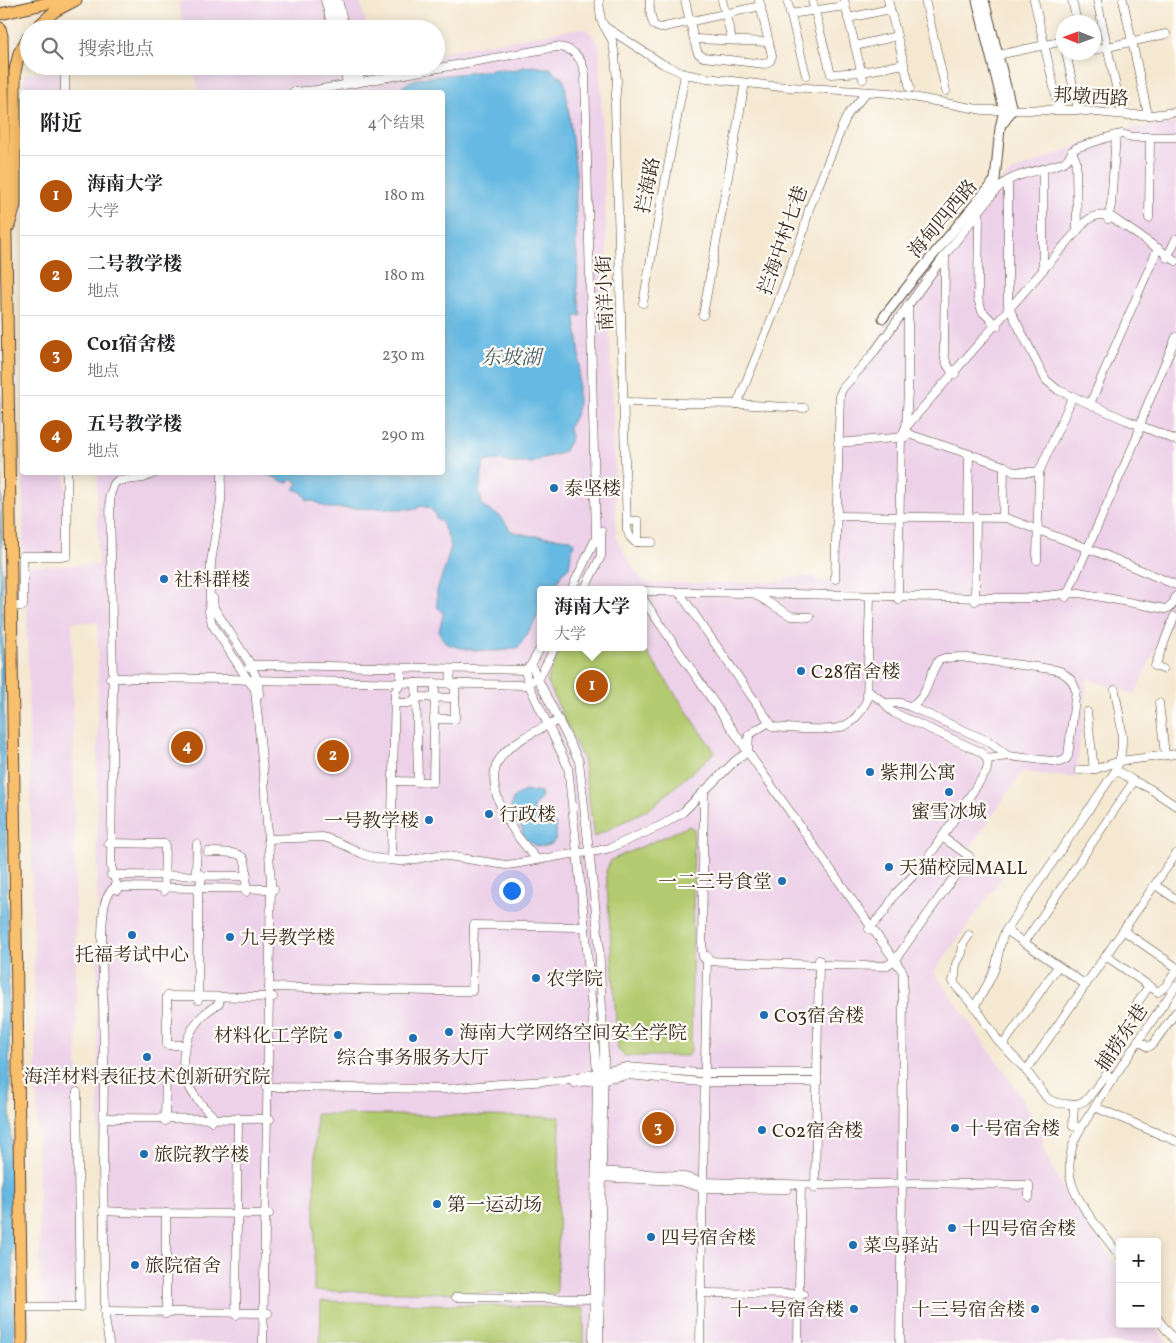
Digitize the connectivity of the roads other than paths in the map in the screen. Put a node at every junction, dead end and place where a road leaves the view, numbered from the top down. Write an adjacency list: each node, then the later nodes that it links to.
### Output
1 (61, 0): 24 (main road)
2 (76, 0): 29 (main road)
3 (325, 0): 30 (street)
4 (332, 0): 31 (street)
5 (338, 0): 32 (street)
6 (600, 0): 34 (street, 南洋小街)
7 (650, 0): 33 (street)
8 (685, 0): 33 (street)
9 (722, 0): 25 (street)
10 (787, 0): 26 (street)
11 (812, 0): 23 (street)
12 (888, 0): 22 (street)
13 (925, 0): 68 (street)
14 (977, 0): 70 (street)
15 (984, 0): 48 (street)
16 (1034, 0): 43 (street)
17 (1072, 0): 27 (street)
18 (1097, 0): 45 (street)
19 (1124, 0): 40 (street)
20 (760, 3): 25 (street); 41 (street)
21 (844, 3): 23 (street); 28 (street)
22 (890, 8): 28 (street); 37 (street)
23 (815, 10): 26 (street); 61 (street)
24 (0, 14)
25 (726, 14): 33 (street); 39 (street)
26 (790, 14): 60 (street)
27 (1075, 15)
28 (848, 18): 44 (street)
29 (45, 20)
30 (335, 20)
31 (337, 20)
32 (338, 20)
33 (690, 22): 38 (street)
34 (604, 26): 53 (street); 103 (street, 南洋小街)
35 (0, 28): 86 (main road)
36 (1166, 34): 40 (street)
37 (897, 36): 44 (street); 51 (street)
38 (694, 39): 39 (street); 41 (street)
39 (732, 40): 41 (street)
40 (1132, 41): 45 (street); 75 (street)
41 (769, 42)
42 (1056, 43): 43 (street)
43 (1044, 45): 48 (street); 71 (street)
44 (855, 46): 61 (street)
45 (1107, 47): 46 (street); 74 (street)
46 (1101, 48)
47 (20, 51): 86 (main road)
48 (998, 55): 70 (street)
49 (1068, 60): 72 (street)
50 (445, 62): 130 (street)
51 (904, 64): 61 (street); 64 (street)
52 (445, 65): 129 (street)
53 (685, 74): 63 (street); 93 (street, 拦海路)
54 (65, 75): 65 (street)
55 (350, 75): 62 (street)
56 (353, 75): 62 (street)
57 (355, 75): 62 (street)
58 (378, 75): 62 (street)
59 (385, 75): 62 (street)
60 (806, 75)
61 (862, 76)
62 (354, 80): 66 (street); 67 (street)
63 (745, 83): 69 (street); 96 (street)
64 (910, 88)
65 (65, 90)
66 (298, 90)
67 (303, 90)
68 (946, 91)
69 (866, 92): 70 (street); 104 (street, 拦海中村七巷)
70 (1008, 110): 71 (street, 邦墩西路); 97 (street, 海甸四西路)
71 (1058, 110): 72 (street, 邦墩西路)
72 (1078, 110): 74 (street, 邦墩西路)
73 (1176, 112): 75 (street, 邦墩西路)
74 (1122, 114): 75 (street, 邦墩西路)
75 (1148, 115)
76 (1116, 135): 77 (street); 79 (street); 83 (street)
77 (1150, 137): 78 (street); 84 (street)
78 (1176, 137)
79 (1072, 151): 80 (street); 85 (street)
80 (1043, 169): 81 (street); 92 (street)
81 (1008, 181): 82 (street); 95 (street)
82 (979, 212): 89 (street); 98 (street)
83 (1108, 218): 85 (street); 88 (street)
84 (1149, 218)
85 (1077, 232): 92 (street)
86 (6, 237): 144 (main road)
87 (1176, 239): 90 (street)
88 (1157, 250): 90 (street); 105 (street)
89 (945, 255): 94 (street); 101 (street)
90 (1167, 256): 91 (street)
91 (1176, 263)
92 (1043, 271): 95 (street)
93 (643, 302)
94 (908, 305): 108 (street); 110 (street)
95 (1009, 310): 98 (street); 102 (street)
96 (703, 316)
97 (882, 318)
98 (996, 325): 101 (street)
99 (1176, 337): 107 (street)
100 (1176, 346): 107 (street)
101 (954, 374): 108 (street)
102 (1073, 396): 105 (street); 113 (street)
103 (624, 402): 104 (street); 124 (street, 南洋小街)
104 (738, 404): 106 (street)
105 (1090, 404): 107 (street)
106 (804, 408)
107 (1142, 426): 109 (street); 125 (street)
108 (904, 433): 110 (street); 111 (street); 120 (street)
109 (1175, 437)
110 (838, 442): 119 (street)
111 (969, 454): 112 (street); 121 (street)
112 (1004, 466): 113 (street); 122 (street)
113 (1039, 472): 123 (street)
114 (66, 475): 144 (street)
115 (138, 475): 154 (street)
116 (150, 475): 154 (street)
117 (224, 475): 147 (street)
118 (224, 475): 153 (street)
119 (836, 516): 120 (street); 127 (street)
120 (901, 517): 121 (street); 137 (street)
121 (972, 517): 122 (street); 138 (street)
122 (1003, 517): 123 (street)
123 (1038, 530): 125 (street); 126 (street)
124 (652, 542)
125 (1088, 549): 128 (street); 133 (street)
126 (1037, 560)
127 (835, 579)
128 (1176, 585)
129 (573, 586)
130 (585, 586)
131 (647, 593): 132 (street)
132 (681, 594): 134 (street); 176 (street)
133 (1068, 595): 138 (street); 142 (street)
134 (756, 596): 136 (street); 143 (street)
135 (1176, 596): 142 (street)
136 (870, 598): 137 (street); 165 (street)
137 (900, 598): 138 (street)
138 (975, 600)
139 (1176, 604): 142 (street)
140 (647, 605): 151 (street)
141 (647, 611): 151 (street)
142 (1172, 614): 152 (street)
143 (810, 617)
144 (11, 627): 271 (main road)
145 (539, 651): 149 (street)
146 (553, 651): 155 (street)
147 (251, 665): 148 (street); 153 (street); 158 (street)
148 (401, 668): 150 (street); 159 (street)
149 (528, 668): 150 (street); 155 (street); 163 (street)
150 (451, 669): 162 (street)
151 (690, 670): 178 (street)
152 (1163, 670)
153 (243, 672): 156 (street); 157 (street)
154 (111, 678): 156 (street); 194 (street)
155 (538, 678): 163 (street); 175 (street)
156 (233, 679): 157 (street)
157 (248, 680): 158 (street); 193 (street)
158 (258, 681): 159 (street); 193 (street)
159 (400, 683): 160 (street); 169 (street)
160 (416, 683): 161 (street); 166 (street)
161 (435, 684): 162 (street); 167 (street)
162 (450, 684): 163 (street); 168 (street)
163 (528, 684): 177 (street)
164 (1115, 690): 183 (street)
165 (868, 691): 170 (street); 176 (street)
166 (416, 697): 167 (street); 169 (street); 189 (street)
167 (435, 698): 168 (street); 174 (street)
168 (455, 698): 174 (street)
169 (394, 703): 188 (street)
170 (885, 703): 172 (street); 182 (street)
171 (1159, 703): 180 (street)
172 (910, 708): 181 (street); 181 (street)
173 (1087, 712): 184 (street)
174 (434, 719): 189 (street)
175 (559, 720): 177 (street); 197 (street)
176 (769, 722): 178 (street)
177 (548, 726): 198 (street); 201 (street)
178 (745, 751): 190 (street); 214 (street)
179 (1176, 754): 180 (street)
180 (1165, 755): 183 (street)
181 (1008, 756): 182 (street)
182 (987, 759): 192 (street)
183 (1120, 761): 184 (street); 186 (street)
184 (1094, 769): 185 (street)
185 (1079, 770)
186 (1116, 770): 187 (street); 215 (street)
187 (1134, 781): 191 (street); 218 (street)
188 (392, 782): 189 (street); 200 (street)
189 (418, 782)
190 (706, 787): 197 (street); 220 (street)
191 (1176, 806)
192 (942, 837): 214 (street); 221 (street)
193 (269, 838): 200 (street); 211 (street)
194 (109, 843): 202 (street); 203 (street)
195 (197, 844): 204 (street)
196 (208, 852): 205 (street)
197 (589, 852): 198 (street); 241 (street)
198 (577, 853): 201 (street); 213 (street)
199 (1176, 854): 206 (street)
200 (391, 860): 201 (street)
201 (537, 860)
202 (112, 875): 203 (street); 207 (street)
203 (165, 875): 204 (street); 208 (street)
204 (201, 875): 205 (street); 209 (street)
205 (246, 876): 210 (street)
206 (1155, 885): 212 (street); 216 (street)
207 (116, 888): 208 (street); 249 (street)
208 (164, 889): 209 (street)
209 (196, 890): 210 (street); 229 (street)
210 (246, 890): 211 (street)
211 (273, 891): 228 (street)
212 (1176, 899)
213 (585, 927): 228 (street); 241 (street)
214 (871, 928): 221 (street)
215 (1006, 930): 218 (street); 232 (street)
216 (1124, 931): 219 (street); 224 (street)
217 (969, 935): 232 (street)
218 (1024, 943): 223 (street)
219 (1106, 956): 225 (street); 226 (street)
220 (709, 957): 222 (street); 242 (street)
221 (892, 959): 222 (street); 258 (street)
222 (819, 963): 239 (street)
223 (1058, 966): 225 (street); 237 (street)
224 (1176, 969): 226 (street)
225 (1086, 984): 238 (street)
226 (1149, 986): 233 (street)
227 (1176, 986): 235 (street, 捕捞东巷)
228 (271, 987): 231 (street)
229 (196, 998): 230 (street); 236 (street)
230 (220, 998): 231 (street); 236 (street)
231 (271, 999): 245 (street)
232 (974, 1007): 237 (street)
233 (1132, 1011)
234 (1176, 1012): 235 (street)
235 (1138, 1040): 243 (street, 捕捞东巷)
236 (186, 1045): 240 (street)
237 (1003, 1045): 238 (street)
238 (1026, 1071): 247 (street)
239 (817, 1073): 242 (street); 244 (street)
240 (185, 1074): 250 (street); 251 (street)
241 (600, 1076): 242 (street); 245 (street); 256 (street)
242 (707, 1077): 244 (street); 257 (street)
243 (1113, 1078): 247 (street); 248 (street, 捕捞东巷)
244 (817, 1082): 259 (street)
245 (269, 1088): 253 (street)
246 (78, 1092): 271 (street)
247 (1074, 1104): 254 (street)
248 (1095, 1107): 254 (street, 捕捞东巷); 255 (street)
249 (104, 1120): 250 (street); 262 (street)
250 (165, 1120): 251 (street)
251 (212, 1120): 252 (street)
252 (237, 1120): 253 (street); 264 (street)
253 (268, 1120): 265 (street)
254 (1081, 1127): 266 (street, 捕捞东巷)
255 (1176, 1141)
256 (599, 1174): 257 (street); 270 (street)
257 (705, 1185): 260 (street); 267 (street)
258 (900, 1185): 259 (street); 261 (street); 288 (street); 289 (street)
259 (815, 1186): 260 (street)
260 (803, 1187): 268 (street)
261 (1029, 1197)
262 (105, 1212): 263 (street); 272 (street)
263 (167, 1214): 264 (street); 273 (street)
264 (236, 1214): 265 (street); 274 (street)
265 (266, 1215): 275 (street)
266 (1116, 1251)
267 (703, 1293): 268 (street); 284 (street); 285 (street)
268 (801, 1294): 286 (street); 287 (street)
269 (456, 1297): 270 (street)
270 (597, 1299): 282 (street); 283 (street)
271 (22, 1307): 278 (main road)
272 (106, 1313): 273 (street); 279 (street)
273 (167, 1313): 274 (street)
274 (234, 1314): 275 (street)
275 (266, 1314): 280 (street); 281 (street)
276 (1161, 1323): 277 (street)
277 (1176, 1342)
278 (22, 1343)
279 (110, 1343)
280 (263, 1343)
281 (267, 1343)
282 (594, 1343)
283 (599, 1343)
284 (700, 1343)
285 (705, 1343)
286 (798, 1343)
287 (802, 1343)
288 (896, 1343)
289 (900, 1343)

